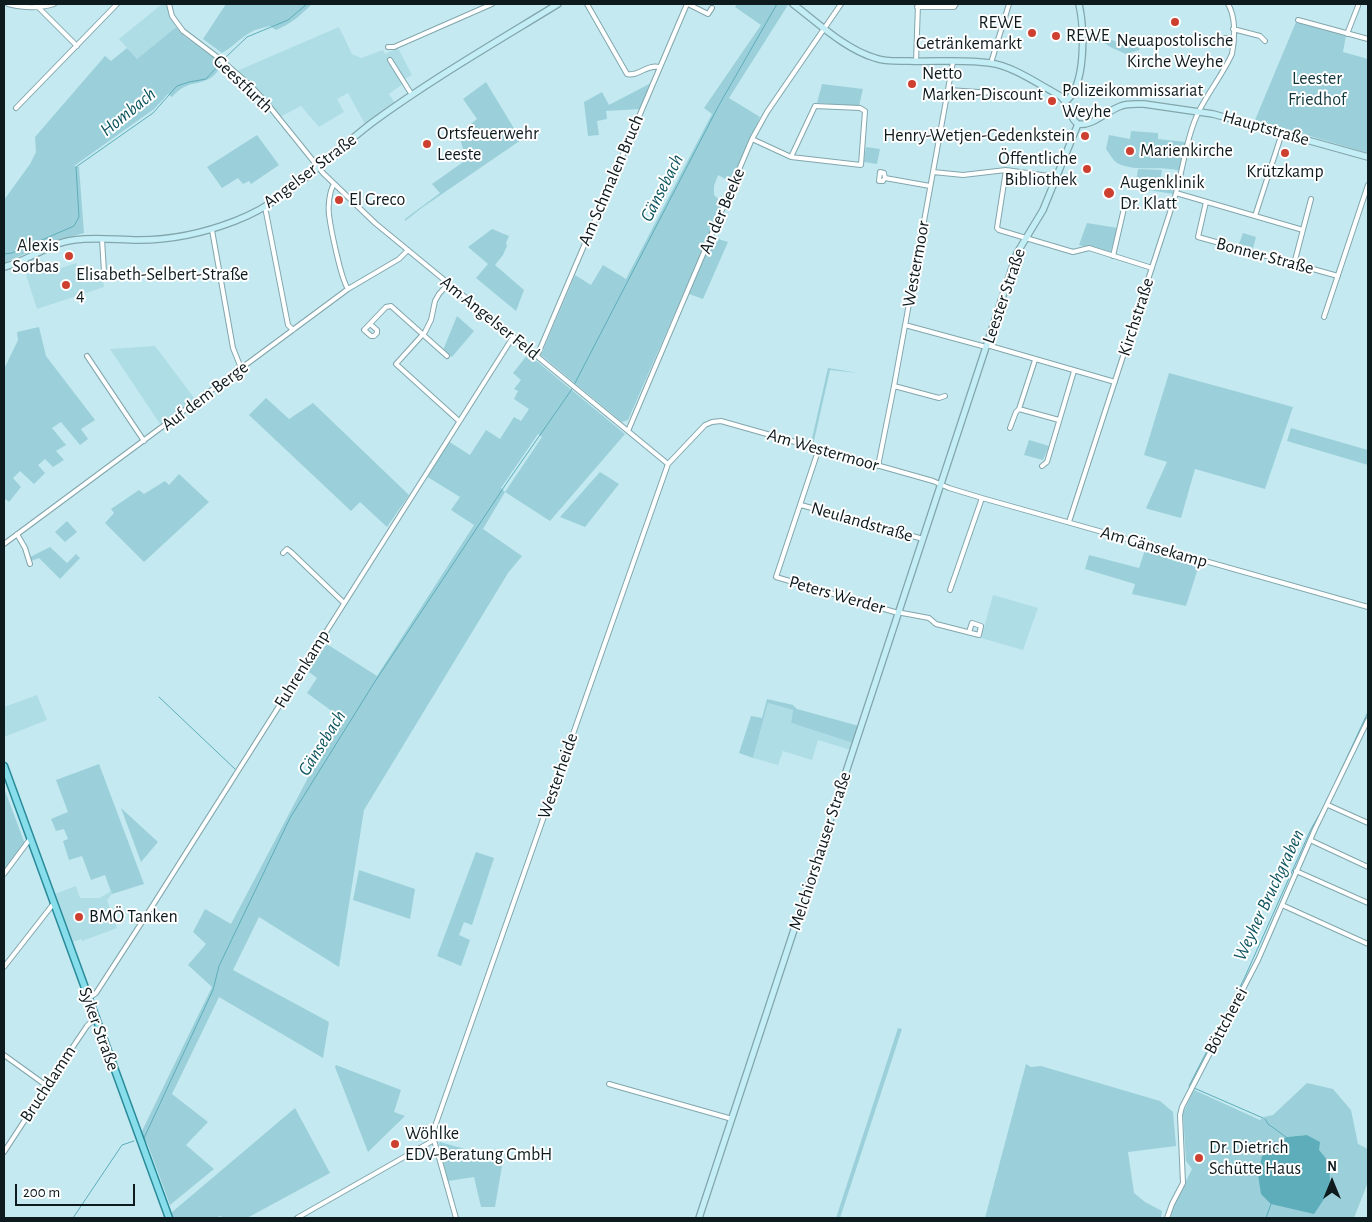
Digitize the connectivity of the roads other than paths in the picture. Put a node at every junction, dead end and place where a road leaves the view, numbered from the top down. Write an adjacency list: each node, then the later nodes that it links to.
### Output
1 (8, 4): 16 (street)
2 (54, 4): 16 (street)
3 (117, 4): 27 (street)
4 (169, 4): 45 (street, Geestfurth)
5 (492, 4): 28 (street)
6 (558, 4): 36 (main road, Angelser Straße)
7 (587, 4): 33 (street)
8 (688, 4): 18 (street); 33 (street, Am Schmalen Bruch)
9 (793, 4): 20 (main road)
10 (841, 4): 20 (street, An der Beeke)
11 (956, 4): 17 (street)
12 (1009, 4): 32 (street)
13 (1079, 4): 37 (main road)
14 (1228, 4): 21 (street)
15 (1358, 4): 22 (street)
16 (39, 6): 27 (street)
17 (917, 6): 30 (street)
18 (712, 8)
19 (1298, 20): 22 (street)
20 (825, 27): 30 (main road); 42 (street, An der Beeke)
21 (1233, 29): 23 (street); 26 (street)
22 (1347, 34): 24 (street)
23 (1234, 38): 25 (street); 39 (street, Kirchstraße)
24 (1368, 40)
25 (1143, 41)
26 (1265, 41)
27 (77, 46): 38 (street)
28 (388, 48)
29 (390, 60): 36 (street)
30 (916, 62): 31 (main road)
31 (953, 62): 32 (main road); 34 (street, Westermoor)
32 (991, 63): 37 (main road)
33 (659, 67): 81 (street, Am Schmalen Bruch)
34 (948, 90): 35 (street); 47 (street, Westermoor)
35 (1009, 94)
36 (412, 95): 45 (main road, Angelser Straße)
37 (1065, 102): 40 (main road)
38 (16, 108)
39 (1199, 111): 40 (main road, Hauptstraße); 41 (main road, Hauptstraße); 53 (street, Kirchstraße)
40 (1078, 124): 48 (main road, Leester Straße)
41 (1282, 133): 44 (main road, Hauptstraße); 58 (street)
42 (752, 139): 43 (street); 93 (street, An der Beeke)
43 (791, 157): 43 (street)
44 (1368, 157)
45 (318, 167): 50 (street, Am Angelser Feld); 57 (main road, Angelser Straße)
46 (1006, 170): 47 (street); 48 (street); 61 (street)
47 (933, 172): 52 (street, Westermoor)
48 (1056, 177): 61 (main road, Leester Straße)
49 (885, 178): 52 (street)
50 (334, 184): 63 (street, Am Angelser Feld); 71 (street)
51 (1368, 184): 69 (street)
52 (930, 186): 74 (street, Westermoor)
53 (1176, 194): 55 (street); 67 (street, Kirchstraße)
54 (1311, 199): 60 (street)
55 (1206, 202): 58 (street); 65 (street, Bonner Straße)
56 (1126, 204): 64 (street)
57 (265, 206): 59 (main road, Angelser Straße); 75 (street)
58 (1255, 216): 60 (street)
59 (212, 230): 62 (main road, Angelser Straße); 83 (street)
60 (1303, 230): 65 (street)
61 (1025, 238): 64 (street); 78 (main road, Leester Straße)
62 (102, 239): 66 (main road, Angelser Straße); 68 (street)
63 (408, 250): 70 (street, Am Angelser Feld); 71 (street, Auf dem Berge)
64 (1113, 256): 67 (street)
65 (1294, 264): 69 (street, Bonner Straße)
66 (4, 267)
67 (1152, 268): 85 (street, Kirchstraße)
68 (104, 272)
69 (1338, 276): 72 (street)
70 (448, 284): 76 (street); 77 (street, Am Angelser Feld)
71 (348, 289): 75 (street, Auf dem Berge)
72 (1324, 317)
73 (370, 324): 76 (street)
74 (905, 325): 78 (street); 86 (street, Westermoor)
75 (293, 330): 83 (street, Auf dem Berge)
76 (422, 335): 80 (street); 90 (street)
77 (513, 337): 81 (street, Am Angelser Feld); 90 (street, Fuhrenkamp)
78 (987, 346): 82 (street); 99 (main road, Leester Straße)
79 (88, 356): 94 (street)
80 (447, 356)
81 (537, 356): 93 (street, Am Angelser Feld)
82 (1034, 360): 84 (street); 88 (street)
83 (241, 368): 94 (street, Auf dem Berge)
84 (1074, 371): 85 (street); 89 (street)
85 (1114, 382): 102 (street, Kirchstraße)
86 (894, 386): 87 (street); 97 (street, Westermoor)
87 (945, 396)
88 (1019, 409): 89 (street); 92 (street)
89 (1059, 420): 98 (street)
90 (459, 422): 109 (street, Fuhrenkamp)
91 (705, 425): 95 (street, Am Westermoor); 96 (street, Westerheide)
92 (1010, 428)
93 (628, 431): 96 (street, Am Angelser Feld)
94 (144, 441): 103 (street, Auf dem Berge)
95 (819, 448): 97 (street, Am Westermoor); 101 (street)
96 (668, 464): 133 (street, Westerheide)
97 (878, 466): 99 (street, Am Westermoor)
98 (1042, 466)
99 (941, 484): 100 (street, Am Gänsekamp); 104 (main road, Melchiorshauser Straße)
100 (982, 498): 102 (street, Am Gänsekamp); 108 (street)
101 (801, 504): 104 (street, Neulandstraße); 111 (street, Peters Werder)
102 (1069, 522): 110 (street, Am Gänsekamp)
103 (17, 534): 105 (street, Auf dem Berge); 107 (street)
104 (923, 539): 111 (main road, Melchiorshauser Straße)
105 (4, 544)
106 (283, 553): 109 (street)
107 (30, 564)
108 (950, 590)
109 (344, 603): 127 (street, Fuhrenkamp)
110 (1368, 607)
111 (899, 612): 112 (street, Peters Werder); 132 (main road, Melchiorshauser Straße)
112 (969, 632)
113 (1368, 720): 115 (street, Böttcherei)
114 (4, 766): 117 (main road, Syker Straße)
115 (1328, 805): 116 (street); 118 (street, Böttcherei)
116 (1368, 823)
117 (30, 839): 121 (street); 122 (main road, Syker Straße)
118 (1310, 840): 119 (street); 120 (street, Böttcherei)
119 (1368, 867)
120 (1296, 870): 123 (street); 124 (street, Böttcherei)
121 (4, 874)
122 (54, 903): 126 (street); 127 (main road, Syker Straße)
123 (1368, 903)
124 (1282, 905): 125 (street); 139 (street, Böttcherei)
125 (1368, 944)
126 (4, 967)
127 (88, 998): 128 (main road, Syker Straße)
128 (95, 1018): 131 (street, Bruchdamm); 135 (main road, Syker Straße)
129 (4, 1055): 131 (street)
130 (610, 1084): 132 (street)
131 (47, 1086): 134 (street, Bruchdamm)
132 (732, 1118): 138 (main road, Melchiorshauser Straße)
133 (434, 1140): 136 (street); 137 (street)
134 (4, 1152)
135 (168, 1218)
136 (297, 1218)
137 (456, 1218)
138 (699, 1218)
139 (1167, 1218)

